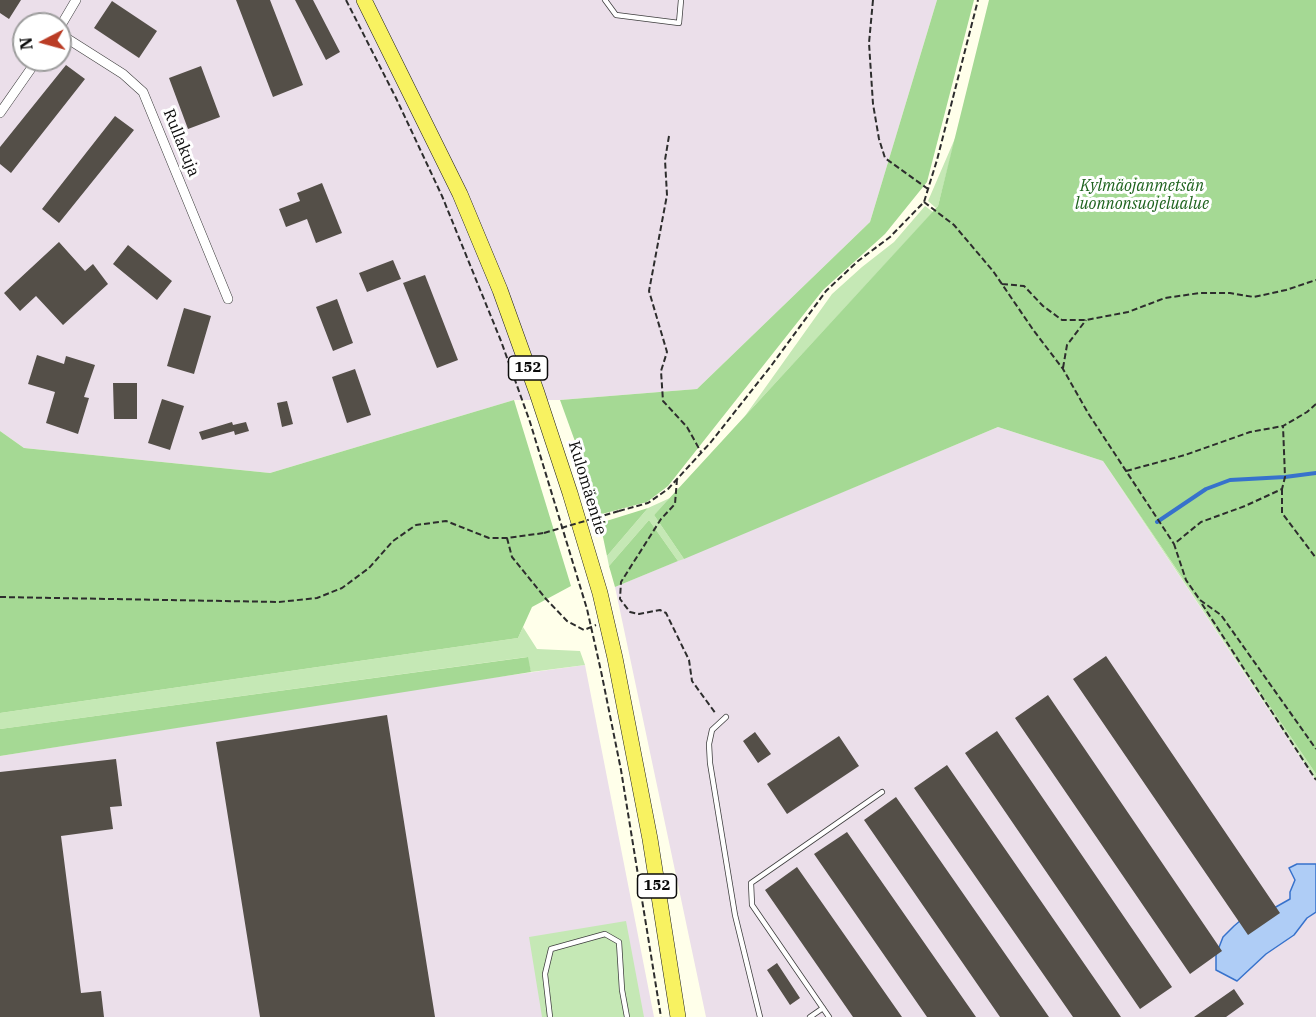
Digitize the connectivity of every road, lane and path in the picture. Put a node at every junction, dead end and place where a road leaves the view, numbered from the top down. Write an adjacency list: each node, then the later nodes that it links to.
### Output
1 (346, 0): 30 (path)
2 (364, 0): 29 (main road, Kulomäentie / 152)
3 (605, 0): 4 (lane)
4 (681, 0)
5 (873, 0): 11 (path)
6 (978, 0): 11 (path)
7 (72, 42): 15 (street, Rullakuja)
8 (29, 72): 9 (street)
9 (0, 113)
10 (669, 136): 20 (path)
11 (928, 189): 12 (path)
12 (924, 202): 14 (path); 20 (path)
13 (1316, 280): 16 (path)
14 (1002, 284): 16 (path); 17 (path)
15 (228, 299)
16 (1086, 320): 17 (path)
17 (1063, 369): 21 (path)
18 (1316, 404): 19 (path)
19 (1283, 426): 21 (path); 23 (path)
20 (701, 452): 22 (path)
21 (1126, 471): 25 (path)
22 (677, 479): 24 (path, bridge); 32 (path)
23 (1282, 489): 25 (path); 26 (path)
24 (507, 538): 27 (path); 30 (path)
25 (1174, 544): 28 (path)
26 (1316, 558)
27 (0, 597)
28 (1200, 600): 33 (path); 34 (path)
29 (607, 622): 30 (path); 40 (main road, Kulomäentie / 152)
30 (591, 627): 39 (path)
31 (726, 717): 32 (lane)
32 (720, 720): 41 (lane)
33 (1316, 748)
34 (1316, 780)
35 (882, 792): 36 (lane)
36 (823, 1008): 42 (lane); 43 (lane)
37 (550, 1017): 38 (lane)
38 (627, 1017)
39 (661, 1017)
40 (678, 1017)
41 (760, 1017)
42 (810, 1017)
43 (829, 1017)

